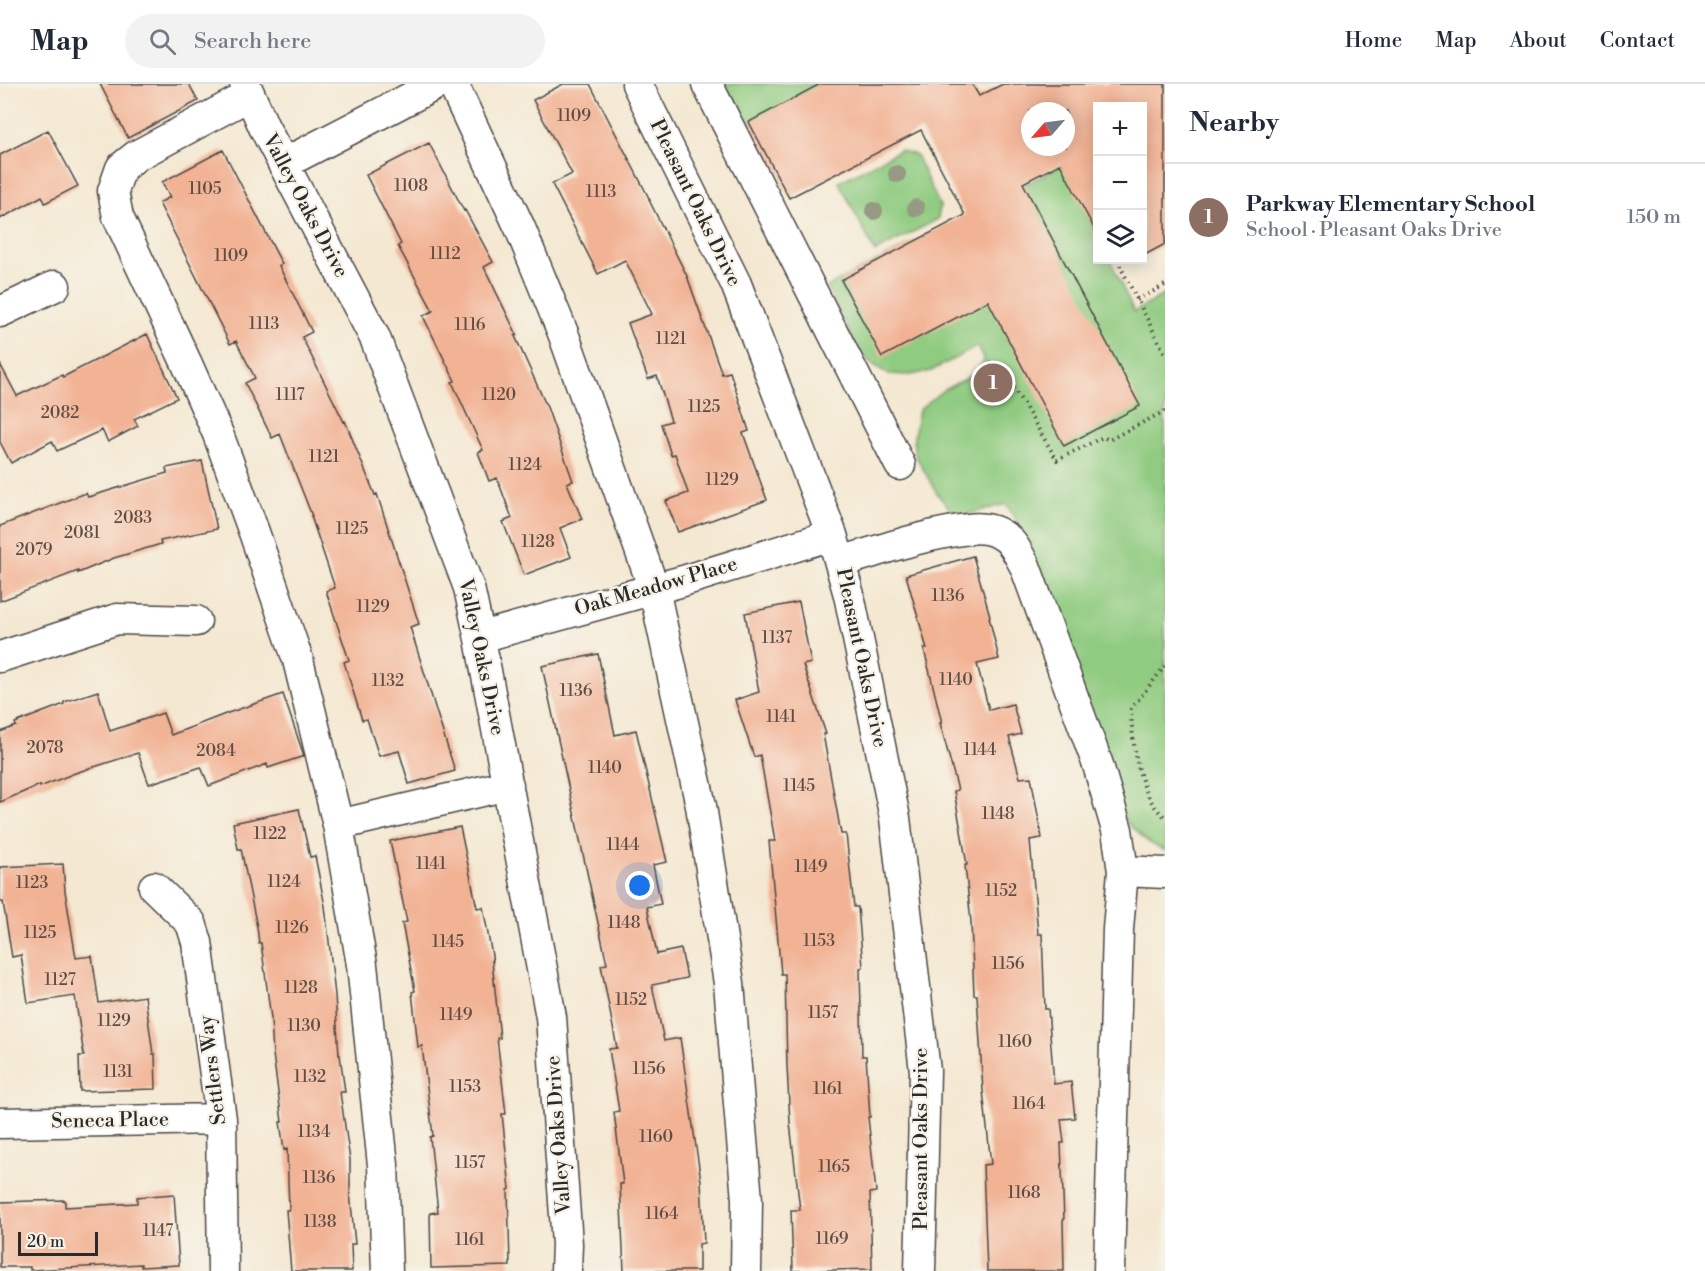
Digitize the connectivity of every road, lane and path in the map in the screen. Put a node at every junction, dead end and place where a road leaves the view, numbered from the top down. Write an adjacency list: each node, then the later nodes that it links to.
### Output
1 (437, 84): 6 (street)
2 (453, 84): 17 (street)
3 (637, 84): 16 (street, Pleasant Oaks Drive)
4 (707, 84): 15 (street)
5 (248, 89): 6 (street, Valley Oaks Drive); 24 (street)
6 (284, 164): 19 (street, Valley Oaks Drive)
7 (1119, 264): 10 (path)
8 (1165, 285): 10 (path)
9 (55, 286): 11 (street)
10 (1137, 300): 12 (path)
11 (0, 312)
12 (1165, 354)
13 (990, 363): 14 (path)
14 (1165, 411)
15 (900, 465)
16 (836, 549): 17 (street, Oak Meadow Place); 25 (street, Oak Meadow Place); 34 (street, Pleasant Oaks Drive)
17 (654, 589): 19 (street, Oak Meadow Place); 33 (street)
18 (196, 621): 20 (street)
19 (480, 639): 22 (street, Valley Oaks Drive)
20 (0, 657)
21 (1165, 666): 23 (path)
22 (507, 785): 24 (street); 32 (street, Valley Oaks Drive)
23 (1165, 817)
24 (338, 825): 31 (street)
25 (1123, 871): 26 (street); 35 (street, Oak Meadow Place)
26 (1165, 873)
27 (154, 886): 28 (street, Settlers Way)
28 (221, 1119): 29 (street, Seneca Place); 30 (street, Settlers Way)
29 (0, 1123)
30 (223, 1271)
31 (387, 1271)
32 (566, 1271)
33 (746, 1271)
34 (920, 1271)
35 (1109, 1271)

